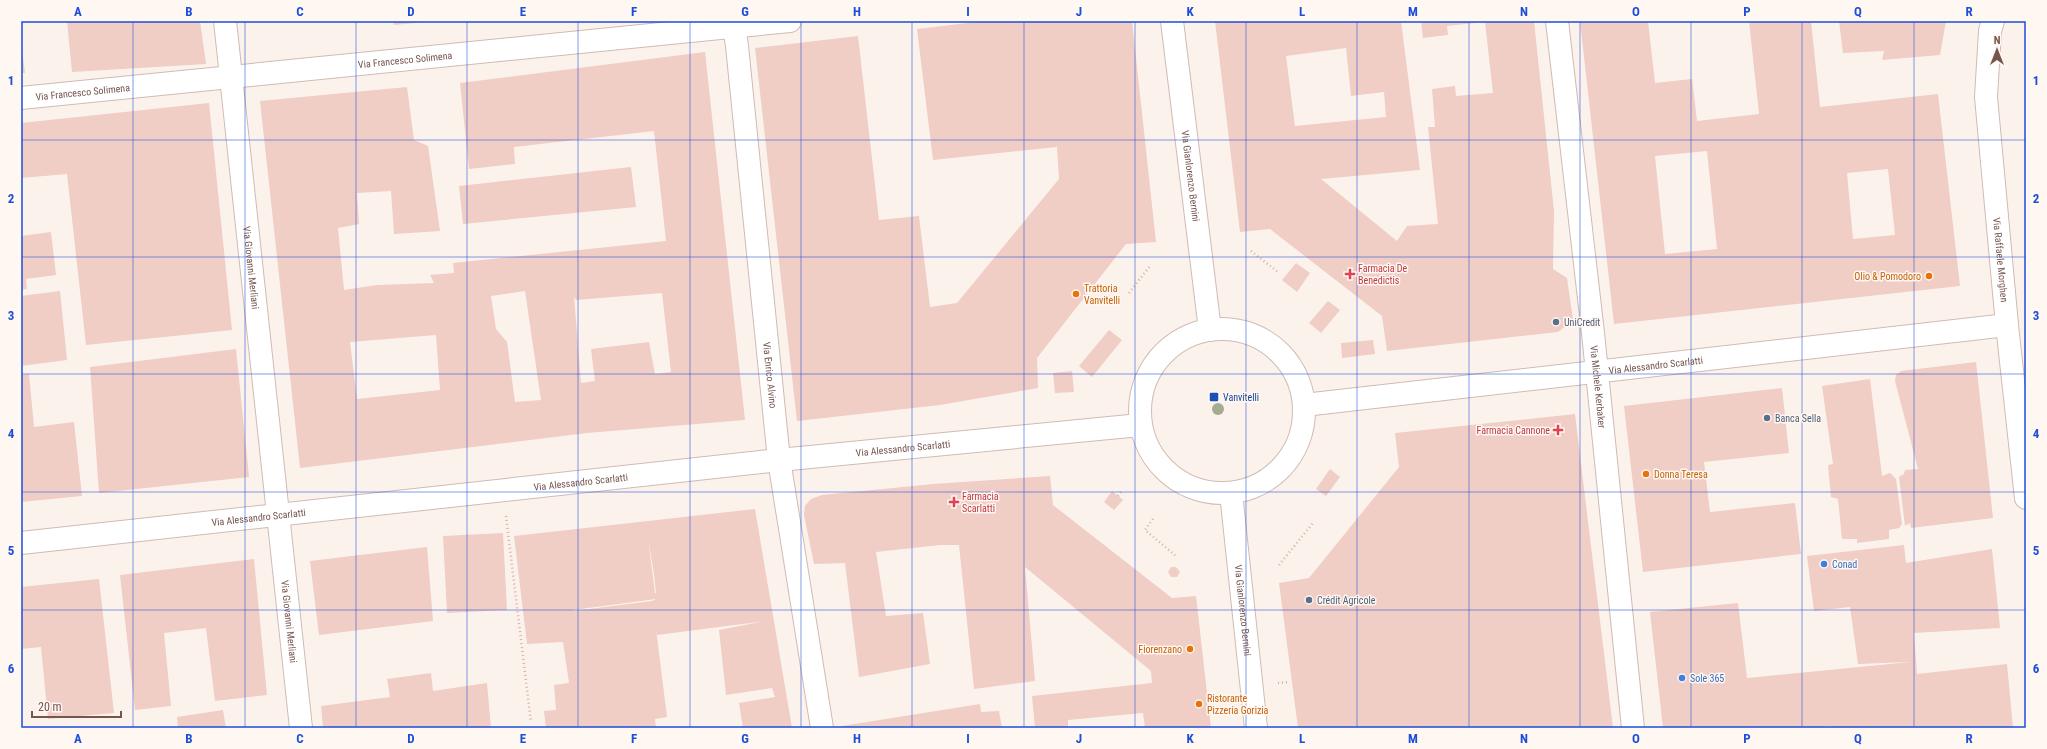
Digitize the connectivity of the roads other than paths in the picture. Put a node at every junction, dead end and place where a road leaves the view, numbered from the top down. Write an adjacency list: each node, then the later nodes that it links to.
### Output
1 (226, 21): 7 (street, Via Giovanni Merliani)
2 (790, 21): 6 (street, Via Francesco Solimena)
3 (1172, 21): 11 (street, Via Gianlorenzo Bernini)
4 (1557, 21): 12 (street, Via Michele Kerbaker)
5 (1993, 21): 10 (street, Via Raffaele Morghen)
6 (733, 24): 7 (street, Via Francesco Solimena); 15 (street, Via Enrico Alvino)
7 (232, 77): 8 (street, Via Francesco Solimena); 18 (street, Via Giovanni Merliani)
8 (21, 98)
9 (235, 108): 18 (street, Via Giovanni Merliani)
10 (2007, 325): 12 (street, Via Alessandro Scarlatti); 17 (street, Via Raffaele Morghen)
11 (1210, 330): 13 (street); 14 (street)
12 (1597, 372): 13 (street, Via Alessandro Scarlatti); 23 (street, Via Michele Kerbaker)
13 (1304, 405): 16 (street)
14 (1140, 425): 15 (street, Via Alessandro Scarlatti); 16 (street)
15 (779, 460): 18 (street, Via Alessandro Scarlatti); 21 (street, Via Enrico Alvino)
16 (1231, 493): 22 (street, Via Gianlorenzo Bernini)
17 (2026, 498)
18 (278, 514): 19 (street, Via Alessandro Scarlatti); 20 (street, Via Giovanni Merliani)
19 (21, 543)
20 (301, 728)
21 (822, 728)
22 (1256, 728)
23 (1633, 728)

